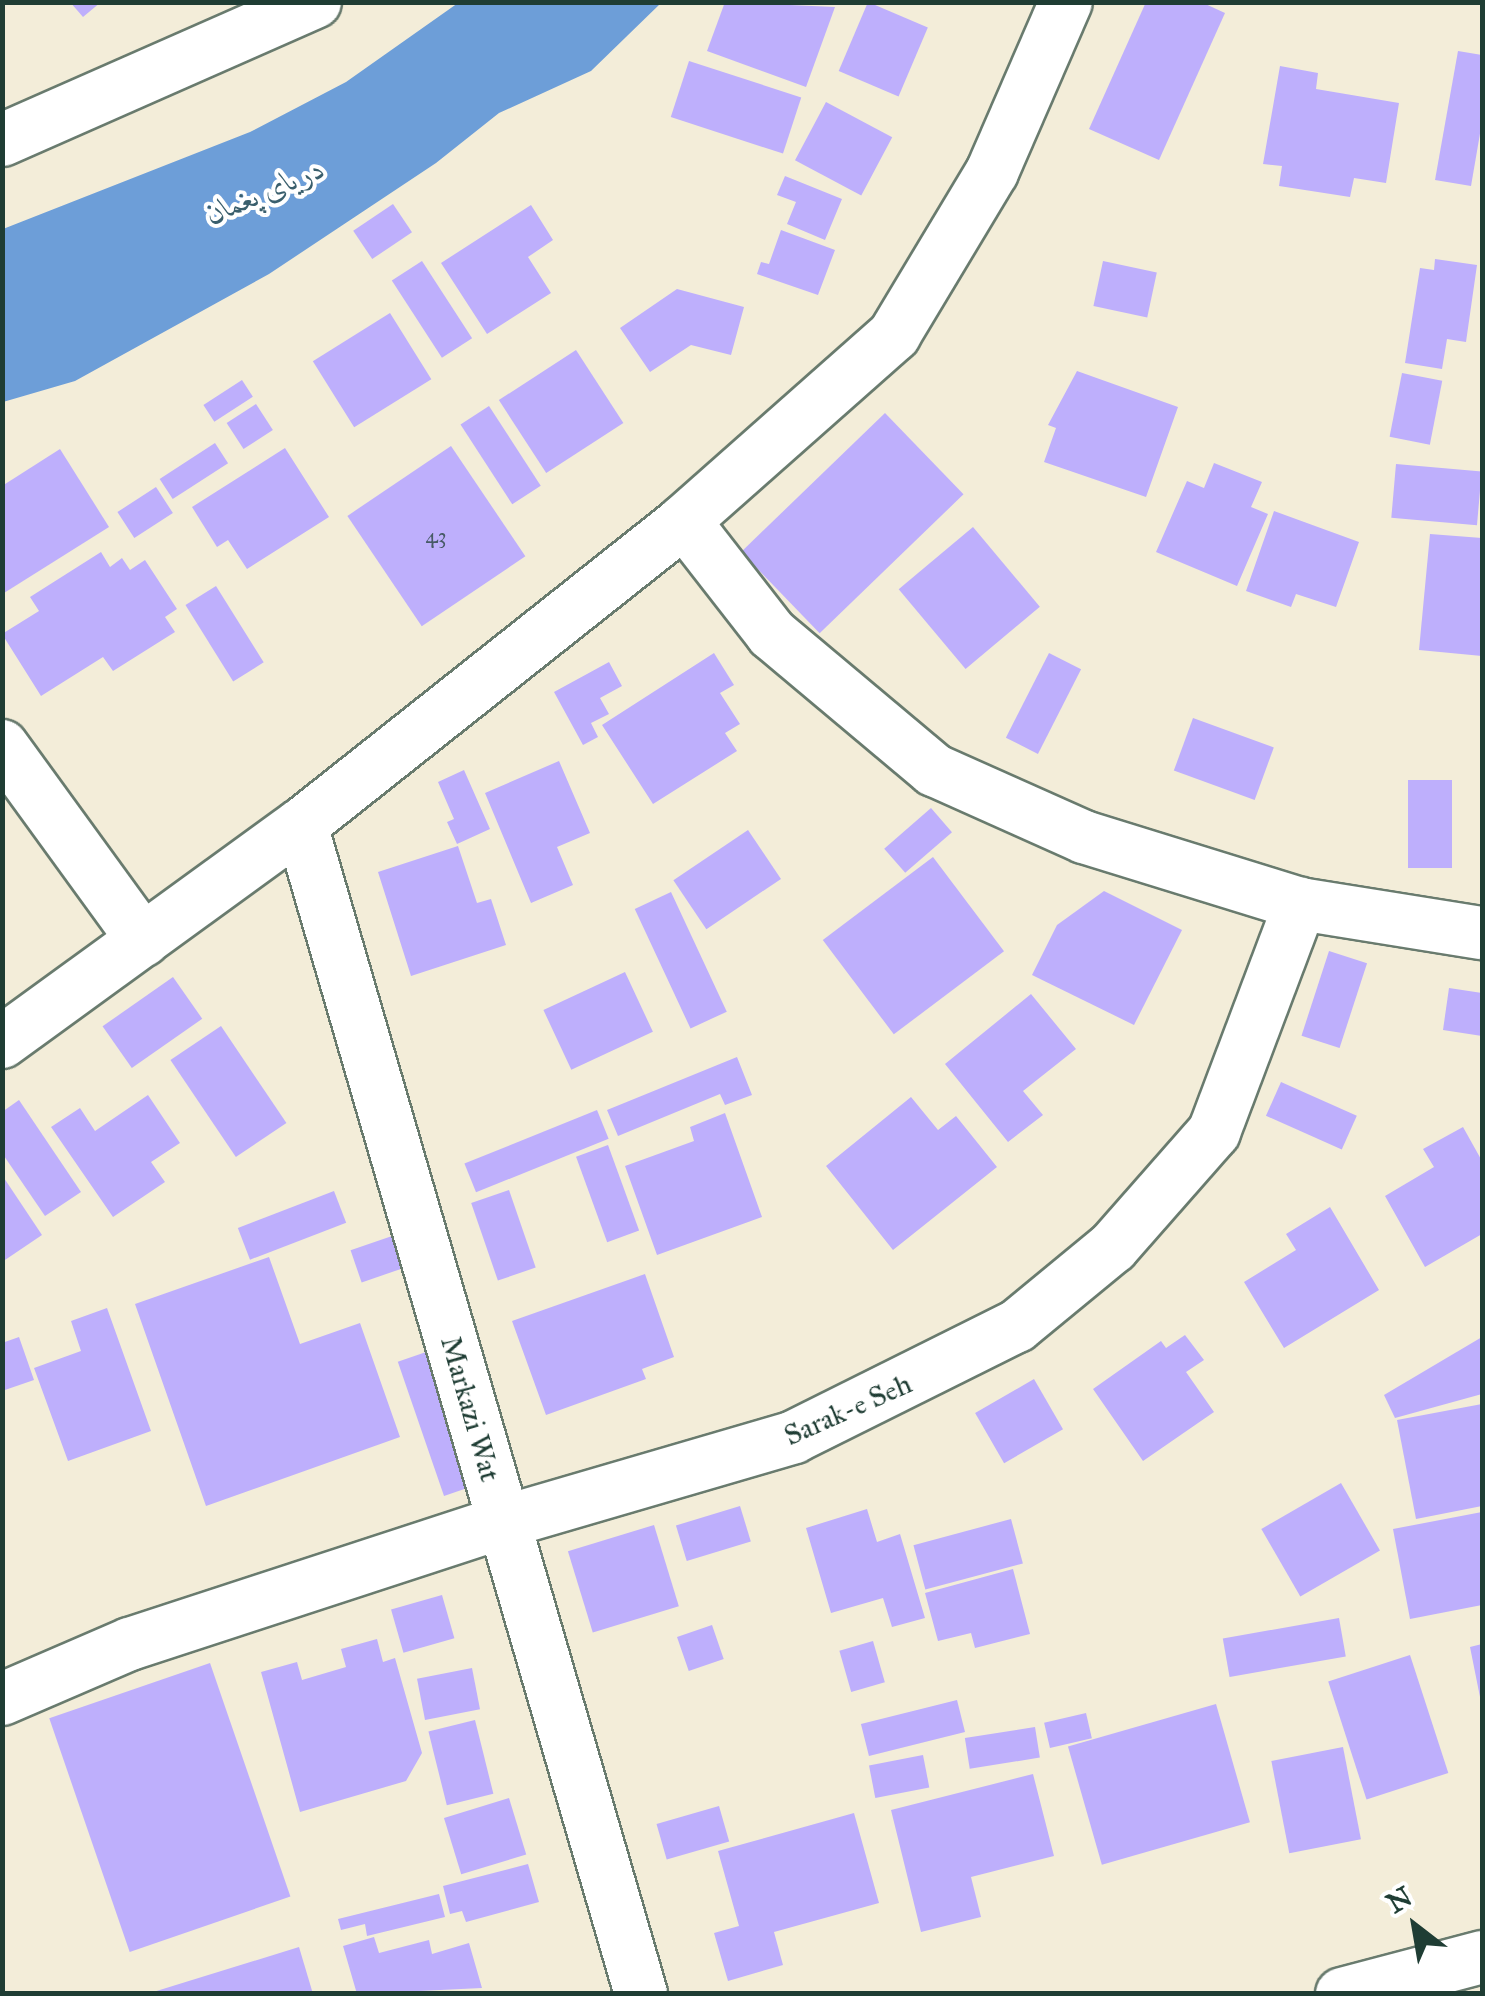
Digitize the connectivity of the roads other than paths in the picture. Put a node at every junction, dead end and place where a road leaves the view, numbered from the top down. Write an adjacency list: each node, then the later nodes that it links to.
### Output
1 (314, 2): 3 (street)
2 (1066, 2): 4 (street)
3 (2, 140)
4 (684, 520): 6 (street); 7 (street)
5 (2, 746): 9 (street)
6 (301, 825): 9 (street); 11 (street, Markazi Wat)
7 (1300, 904): 8 (street); 11 (street, Sarak-e Seh)
8 (1482, 933)
9 (143, 940): 10 (street)
10 (2, 1042)
11 (504, 1522): 12 (street, Sarak-e Seh); 14 (street, Markazi Wat)
12 (2, 1699)
13 (1482, 1957): 15 (street)
14 (642, 1994)
15 (1342, 1994)

